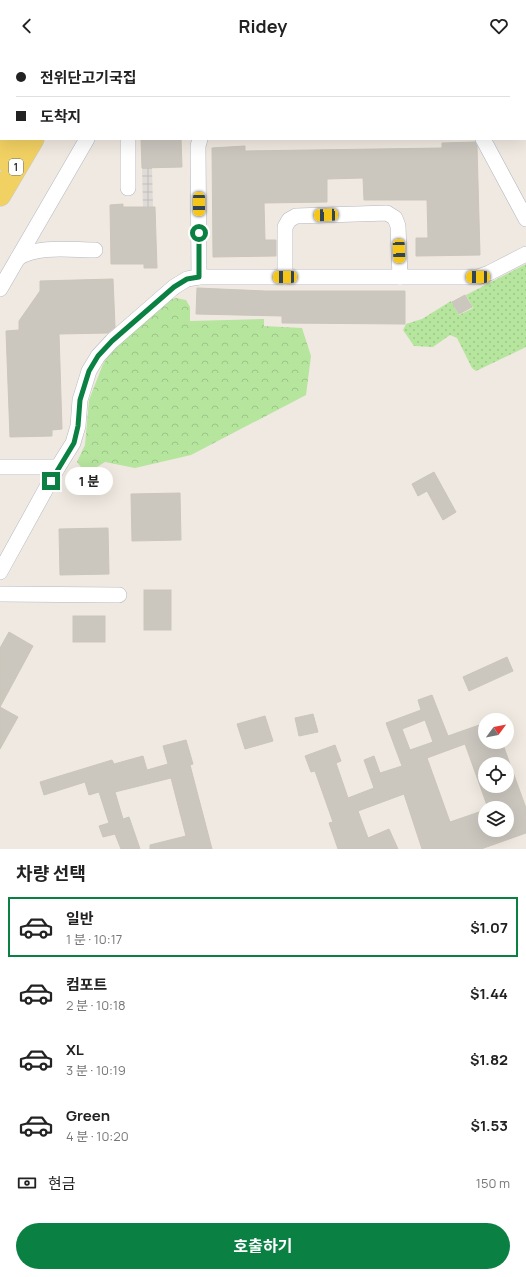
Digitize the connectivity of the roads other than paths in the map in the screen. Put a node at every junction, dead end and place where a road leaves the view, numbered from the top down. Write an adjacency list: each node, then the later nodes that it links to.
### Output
1 (10, 140): 7 (main road, 1)
2 (32, 140): 9 (main road, 1)
3 (86, 140): 13 (street)
4 (128, 140): 8 (street)
5 (200, 140): 14 (street)
6 (484, 140): 10 (street)
7 (0, 159)
8 (128, 188)
9 (0, 195)
10 (526, 219)
11 (95, 250): 13 (street)
12 (526, 254): 16 (street)
13 (18, 258): 17 (street)
14 (199, 277): 15 (street); 19 (street)
15 (285, 277): 16 (street); 16 (street)
16 (400, 277)
17 (0, 289)
18 (0, 467): 19 (street)
19 (58, 467): 20 (street)
20 (2, 565)
21 (0, 594): 22 (street)
22 (119, 595)

